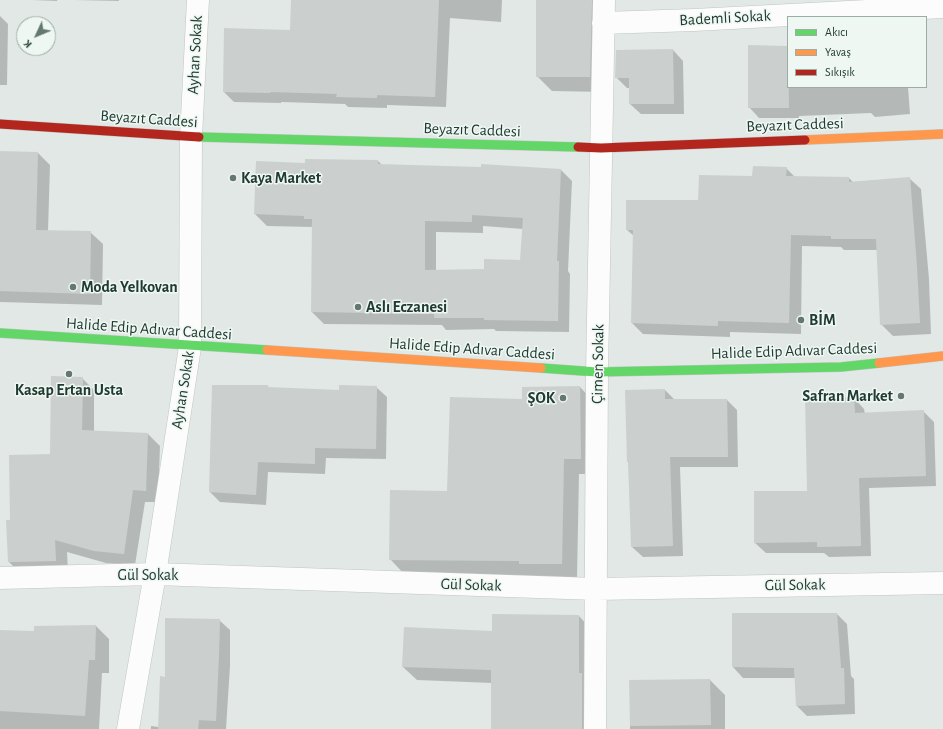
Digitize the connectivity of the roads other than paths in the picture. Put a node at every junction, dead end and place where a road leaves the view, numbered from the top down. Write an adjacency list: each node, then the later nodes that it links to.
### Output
1 (198, 0): 8 (street, Ayhan Sokak)
2 (604, 0): 5 (street, Çimen Sokak)
3 (819, 7): 4 (street, Bademli Sokak); 5 (street, Bademli Sokak)
4 (943, 7)
5 (603, 23): 9 (street, Çimen Sokak)
6 (0, 124): 8 (street, Beyazıt Caddesi)
7 (943, 134): 9 (street, Beyazıt Caddesi)
8 (191, 137): 9 (street, Beyazıt Caddesi); 11 (street, Ayhan Sokak)
9 (601, 148): 13 (street, Çimen Sokak)
10 (0, 333): 11 (street, Halide Edip Adıvar Caddesi)
11 (190, 346): 13 (street, Halide Edip Adıvar Caddesi); 14 (street, Ayhan Sokak)
12 (943, 356): 13 (street, Halide Edip Adıvar Caddesi)
13 (597, 372): 17 (street, Çimen Sokak)
14 (155, 574): 15 (street, Gül Sokak); 17 (street, Gül Sokak); 18 (street, Ayhan Sokak)
15 (0, 578)
16 (943, 583): 17 (street, Gül Sokak)
17 (596, 589): 19 (street, Çimen Sokak)
18 (128, 729)
19 (595, 729)

